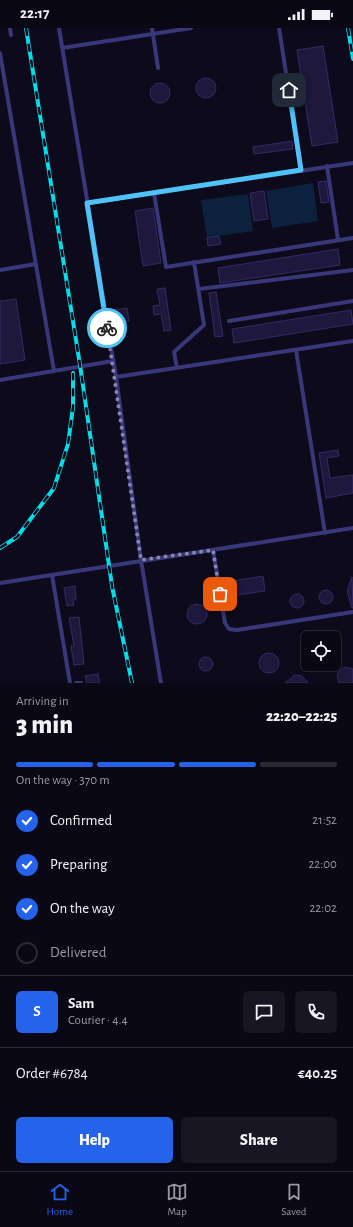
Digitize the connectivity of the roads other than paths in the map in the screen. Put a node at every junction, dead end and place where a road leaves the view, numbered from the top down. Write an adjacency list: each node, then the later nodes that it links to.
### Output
1 (10, 28): 7 (lane)
2 (59, 28): 8 (lane)
3 (152, 28): 6 (lane)
4 (191, 28): 6 (lane)
5 (279, 28): 13 (lane)
6 (153, 34): 8 (lane); 10 (lane)
7 (11, 35)
8 (62, 48): 15 (lane)
9 (0, 53): 19 (lane)
10 (158, 68)
11 (353, 162): 12 (lane)
12 (327, 166): 13 (lane); 17 (lane)
13 (301, 170): 14 (lane)
14 (154, 193): 15 (lane); 18 (lane)
15 (87, 203): 27 (lane)
16 (353, 238): 17 (lane)
17 (338, 240): 18 (lane)
18 (194, 262): 22 (lane)
19 (36, 264): 20 (lane); 29 (lane)
20 (0, 270)
21 (353, 270): 22 (lane)
22 (199, 289): 28 (lane)
23 (353, 301): 24 (lane)
24 (229, 321)
25 (353, 342): 26 (lane)
26 (296, 350): 28 (lane); 33 (lane)
27 (113, 361): 29 (lane); 30 (lane)
28 (176, 368): 30 (lane)
29 (54, 371): 31 (lane)
30 (116, 378): 35 (lane)
31 (0, 380)
32 (353, 528): 33 (lane)
33 (325, 533): 34 (lane)
34 (213, 550): 35 (lane); 38 (lane)
35 (141, 560): 36 (lane); 42 (lane)
36 (52, 575): 37 (lane); 39 (lane)
37 (0, 583)
38 (353, 612)
39 (70, 683)
40 (76, 683): 41 (lane)
41 (81, 683)
42 (161, 683)

